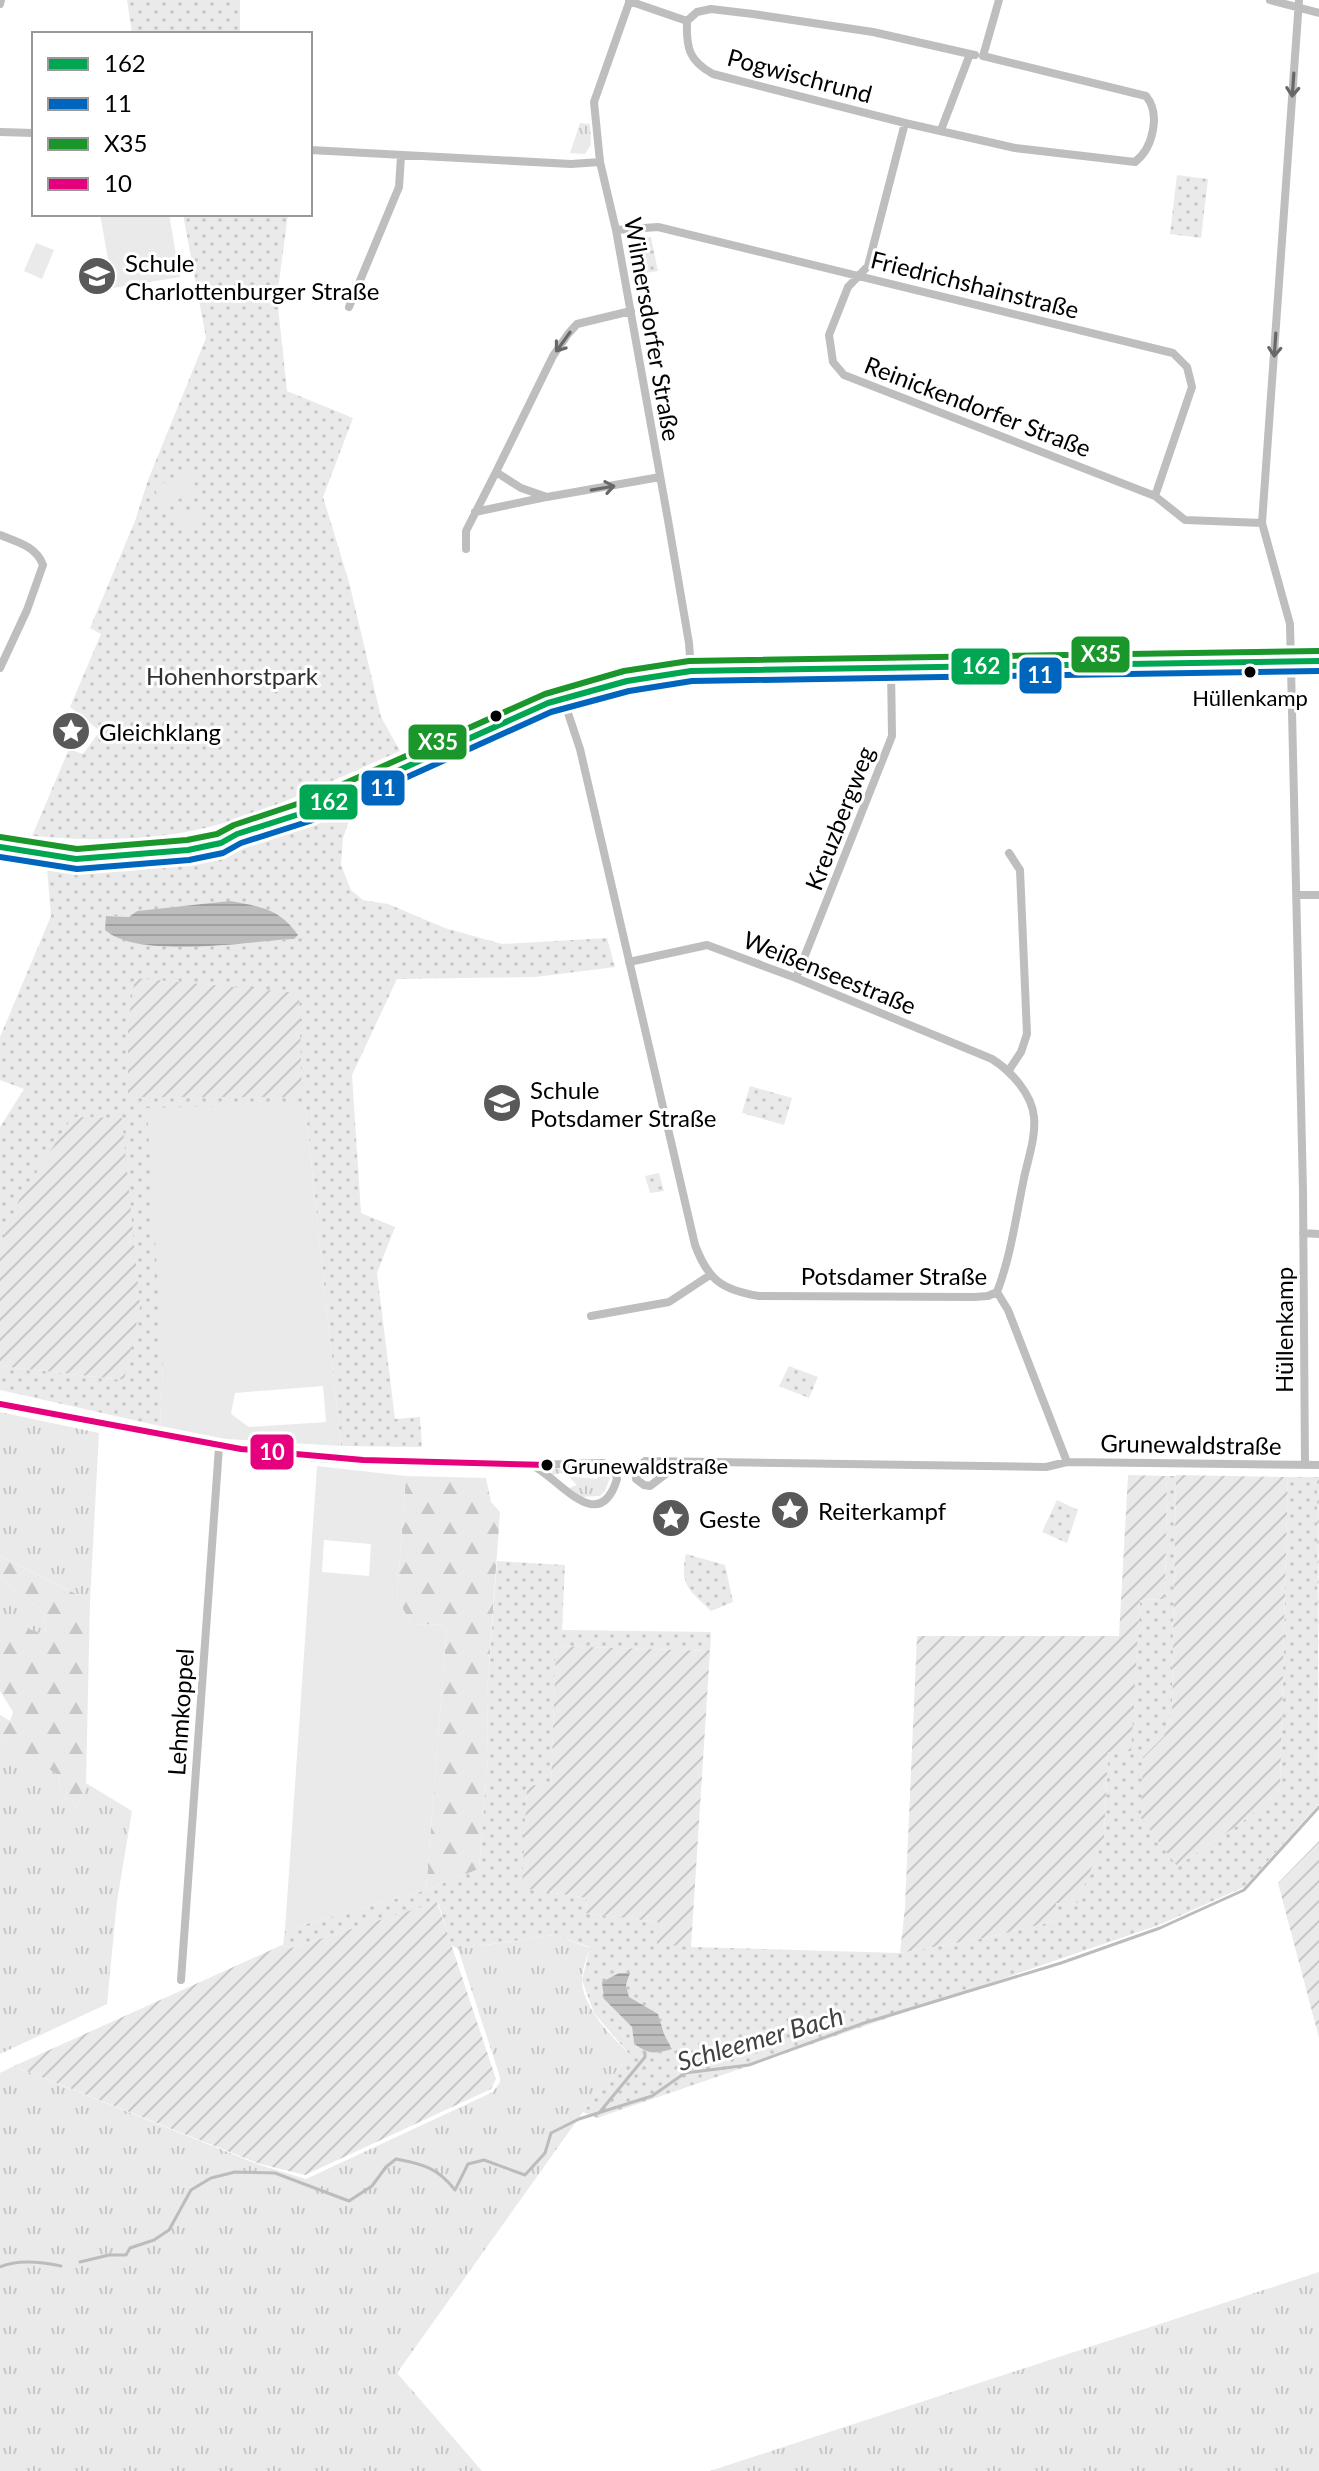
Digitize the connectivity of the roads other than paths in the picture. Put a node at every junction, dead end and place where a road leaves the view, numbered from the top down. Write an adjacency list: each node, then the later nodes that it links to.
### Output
1 (999, 0): 8 (street)
2 (1270, 0): 4 (street)
3 (630, 1): 6 (street); 15 (street, Wilmersdorfer Straße)
4 (1298, 4): 5 (street); 25 (street, Hüllenkamp, one-way to 25)
5 (1319, 13)
6 (687, 21): 7 (street, Pogwischrund); 9 (street, Pogwischrund)
7 (970, 54): 8 (street, Pogwischrund); 10 (street)
8 (983, 56): 10 (street, Pogwischrund)
9 (905, 123): 10 (street, Pogwischrund); 17 (street, Reinickendorfer Straße)
10 (941, 130)
11 (0, 132): 12 (street)
12 (32, 133)
13 (312, 150): 14 (street)
14 (401, 156): 15 (street); 18 (street)
15 (600, 162): 16 (street, Wilmersdorfer Straße)
16 (616, 230): 17 (street, Friedrichshainstraße); 19 (street, Wilmersdorfer Straße)
17 (857, 275): 22 (street, Reinickendorfer Straße); 22 (street, Friedrichshainstraße)
18 (349, 307)
19 (631, 311): 20 (street, one-way to 20); 21 (street, Wilmersdorfer Straße)
20 (496, 472): 23 (street); 24 (street)
21 (660, 477): 23 (street, one-way to 21); 32 (street, Wilmersdorfer Straße)
22 (1155, 496): 25 (street, Reinickendorfer Straße)
23 (547, 497): 24 (street)
24 (475, 512): 27 (street)
25 (1262, 523): 28 (street, Hüllenkamp)
26 (0, 535): 30 (street)
27 (466, 549)
28 (1291, 661): 29 (street); 31 (street); 36 (street, Hüllenkamp)
29 (1319, 661)
30 (0, 668)
31 (891, 668): 32 (street); 39 (street, Kreuzbergweg)
32 (691, 671): 33 (street)
33 (563, 698): 34 (street); 38 (street)
34 (2, 846)
35 (1009, 853): 40 (street)
36 (1298, 895): 37 (street); 41 (street, Hüllenkamp)
37 (1319, 895)
38 (629, 962): 39 (street, Weißenseestraße); 43 (street)
39 (796, 978): 40 (street, Weißenseestraße)
40 (1009, 1070): 44 (street, Weißenseestraße)
41 (1303, 1233): 42 (street); 51 (street, Hüllenkamp)
42 (1319, 1234)
43 (710, 1275): 44 (street, Potsdamer Straße); 45 (street)
44 (997, 1292): 48 (street, Potsdamer Straße)
45 (591, 1316)
46 (0, 1404): 47 (street)
47 (219, 1447): 50 (street); 53 (street, Lehmkoppel)
48 (1067, 1462): 49 (street, Grunewaldstraße); 51 (street, Grunewaldstraße)
49 (680, 1463): 49 (street, Grunewaldstraße)
50 (532, 1465): 50 (street)
51 (1305, 1465): 52 (street, Grunewaldstraße)
52 (1319, 1465)
53 (181, 1980)

